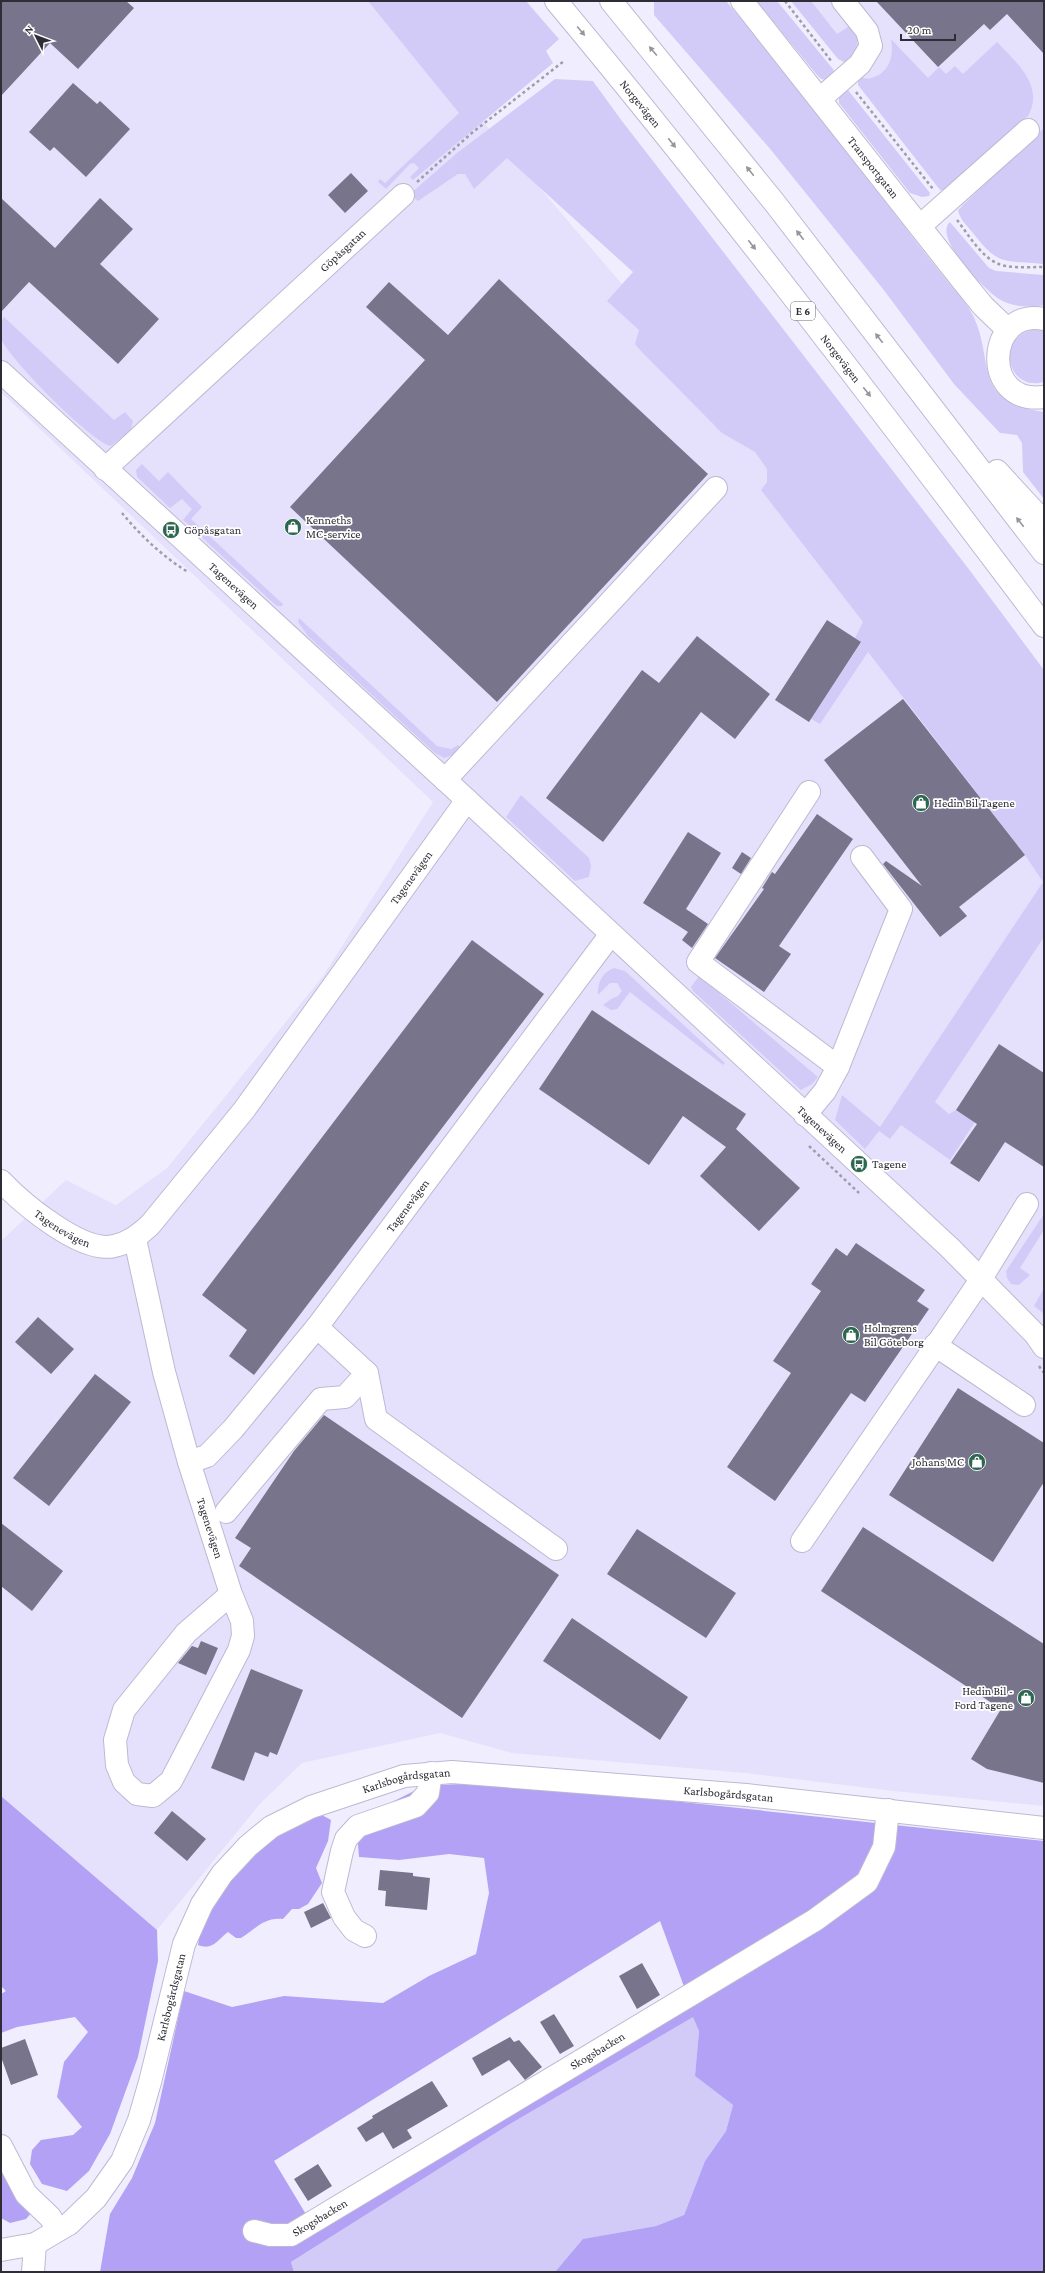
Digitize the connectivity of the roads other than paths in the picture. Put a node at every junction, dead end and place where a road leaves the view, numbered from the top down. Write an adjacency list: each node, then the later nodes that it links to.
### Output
1 (556, 1): 18 (main road, Norgevägen / E 6, one-way to 18)
2 (611, 1): 11 (main road, one-way to 2)
3 (742, 1): 5 (main road, Transportgatan)
4 (843, 1): 5 (main road)
5 (820, 99): 8 (main road, Transportgatan)
6 (1028, 130): 8 (main road)
7 (403, 194): 14 (main road, Göpåsgatan)
8 (920, 226): 10 (main road, Transportgatan)
9 (1044, 319): 10 (main road)
10 (1008, 330): 13 (main road)
11 (903, 369): 16 (main road); 17 (main road, one-way to 11)
12 (1, 372): 14 (main road, Tagenevägen)
13 (1044, 397)
14 (105, 469): 19 (main road, Tagenevägen)
15 (716, 488): 19 (main road)
16 (1044, 522)
17 (1044, 553)
18 (1044, 626)
19 (445, 780): 21 (main road, Tagenevägen)
20 (809, 792): 24 (main road)
21 (467, 800): 23 (main road, Tagenevägen); 28 (main road, Tagenevägen)
22 (862, 856): 24 (main road)
23 (611, 934): 25 (main road, Tagenevägen); 30 (main road, Tagenevägen)
24 (838, 1067): 25 (main road)
25 (805, 1115): 29 (main road, Tagenevägen)
26 (1, 1181): 28 (main road, Tagenevägen)
27 (1026, 1204): 29 (main road)
28 (135, 1239): 35 (main road, Tagenevägen)
29 (981, 1279): 31 (main road); 32 (main road, Tagenevägen)
30 (317, 1327): 33 (main road); 35 (main road, Tagenevägen)
31 (935, 1345): 34 (main road); 37 (main road)
32 (1044, 1347)
33 (368, 1373): 36 (main road); 38 (main road)
34 (1024, 1405)
35 (189, 1462): 39 (main road, Tagenevägen)
36 (226, 1512)
37 (802, 1541)
38 (556, 1549)
39 (231, 1594): 39 (main road, Tagenevägen)
40 (431, 1773): 41 (main road, Karlsbogårdsgatan); 43 (main road); 45 (main road, Karlsbogårdsgatan)
41 (888, 1810): 42 (main road, Karlsbogårdsgatan); 46 (main road, Skogsbacken)
42 (1044, 1828)
43 (365, 1936)
44 (1, 2146): 45 (main road)
45 (58, 2230): 47 (main road, Karlsbogårdsgatan)
46 (254, 2231)
47 (35, 2244): 48 (main road, Karlsbogårdsgatan); 49 (main road)
48 (1, 2250)
49 (33, 2272)

